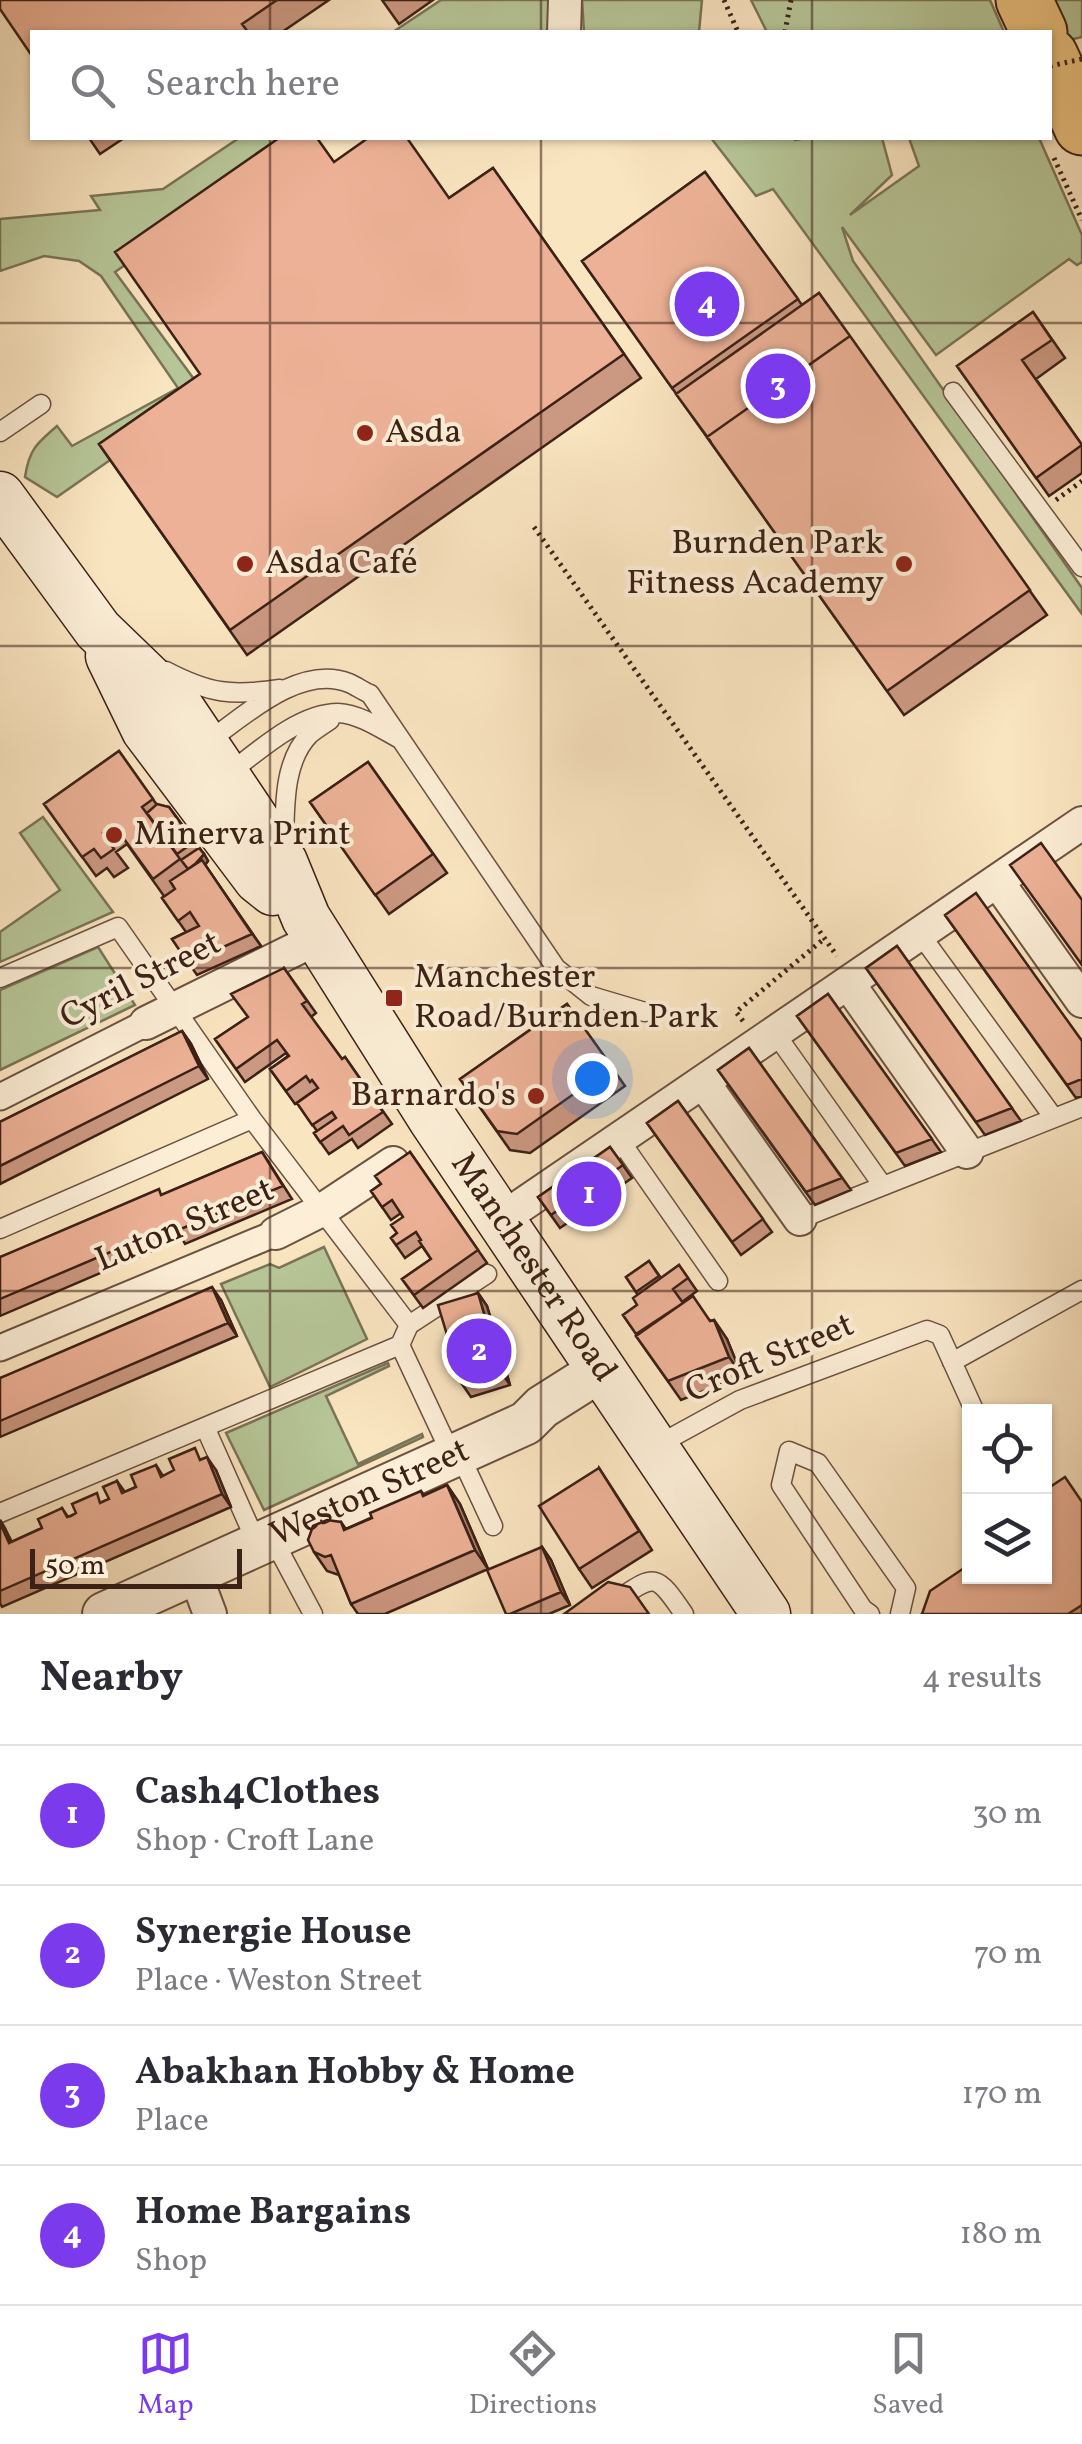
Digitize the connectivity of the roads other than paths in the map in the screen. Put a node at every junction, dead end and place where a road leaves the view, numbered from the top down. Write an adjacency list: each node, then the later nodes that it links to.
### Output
1 (565, 0): 2 (street)
2 (564, 30)
3 (1052, 71): 4 (highway)
4 (1072, 132)
5 (953, 392): 9 (lane)
6 (41, 404): 7 (lane)
7 (0, 432)
8 (0, 496): 10 (main road, Manchester Road)
9 (1082, 566)
10 (105, 637): 11 (lane); 14 (main road, Manchester Road)
11 (285, 688): 13 (lane); 14 (lane)
12 (339, 714): 13 (lane); 14 (lane); 16 (lane)
13 (398, 738): 23 (lane)
14 (200, 771): 16 (main road, Manchester Road); 18 (main road, Manchester Road)
15 (1079, 831): 17 (street)
16 (283, 862): 18 (main road, Manchester Road)
17 (997, 882): 19 (street); 22 (street)
18 (312, 928): 24 (street, Cyril Street); 36 (main road, Manchester Road)
19 (920, 934): 21 (street); 29 (lane)
20 (0, 978): 24 (lane)
21 (851, 981): 25 (street); 32 (street)
22 (1082, 1000)
23 (645, 1012)
24 (160, 1016): 27 (street, Cyril Street); 30 (lane)
25 (766, 1038): 26 (street); 34 (lane)
26 (703, 1082): 31 (street); 37 (street)
27 (0, 1097)
28 (1082, 1107): 29 (lane)
29 (1054, 1118): 32 (lane)
30 (252, 1119): 35 (lane); 38 (lane)
31 (619, 1139): 36 (street); 41 (lane)
32 (967, 1152): 34 (lane)
33 (393, 1163): 35 (street, Luton Street)
34 (883, 1186): 37 (lane)
35 (322, 1210): 39 (street, Luton Street); 43 (lane)
36 (500, 1220): 47 (main road, Manchester Road)
37 (800, 1220)
38 (0, 1228)
39 (276, 1233): 45 (street, Luton Street)
40 (487, 1274): 43 (lane)
41 (718, 1281)
42 (1082, 1290): 46 (lane)
43 (409, 1325): 44 (lane)
44 (400, 1345): 49 (lane); 51 (lane)
45 (0, 1348)
46 (952, 1362): 48 (lane); 50 (lane, Croft Street)
47 (611, 1382): 50 (main road, Manchester Road); 51 (street, Weston Street)
48 (972, 1404)
49 (205, 1427): 52 (lane); 54 (lane)
50 (654, 1447): 61 (main road, Manchester Road)
51 (456, 1454): 53 (lane); 54 (street, Weston Street)
52 (0, 1513)
53 (493, 1526)
54 (265, 1542): 55 (street, Weston Street); 59 (lane)
55 (194, 1574): 57 (street, Weston Street); 58 (street)
56 (608, 1605): 60 (lane)
57 (104, 1614)
58 (210, 1614)
59 (313, 1614)
60 (684, 1614)
61 (766, 1614)
62 (870, 1614): 63 (lane)
63 (900, 1614)

